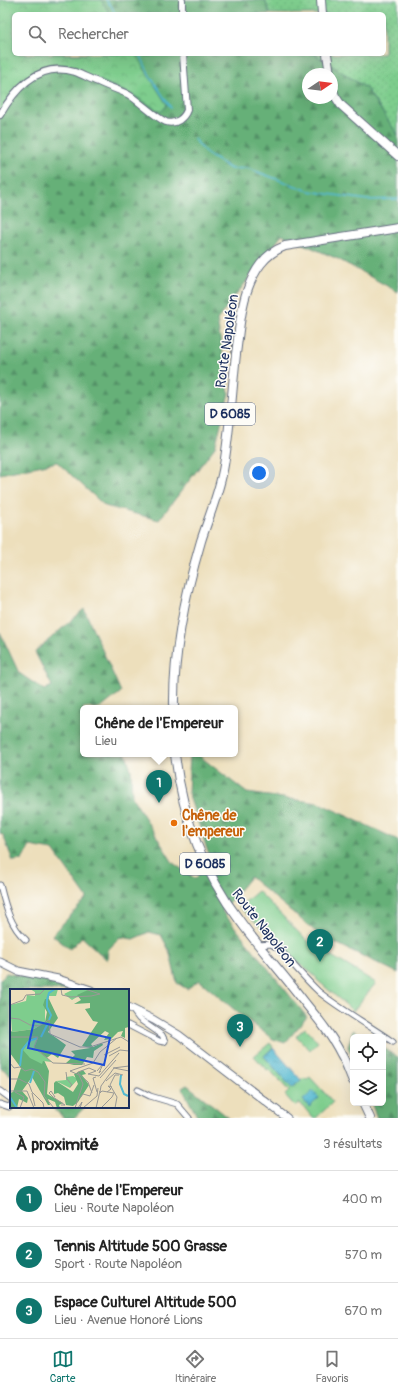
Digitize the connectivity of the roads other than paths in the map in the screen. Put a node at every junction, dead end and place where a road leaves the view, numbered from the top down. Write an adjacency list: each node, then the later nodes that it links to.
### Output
1 (182, 0): 3 (street)
2 (321, 0): 4 (main road)
3 (182, 12)
4 (322, 12)
5 (183, 56): 9 (street)
6 (327, 56): 7 (main road)
7 (329, 68)
8 (338, 100): 10 (main road)
9 (0, 115)
10 (398, 156)
11 (398, 228): 12 (main road, Route Napoléon / D 6085)
12 (174, 705)
13 (176, 757): 16 (main road, Route Napoléon / D 6085)
14 (0, 885): 15 (street)
15 (26, 940)
16 (259, 945): 21 (street); 22 (main road, Route Napoléon / D 6085)
17 (0, 962): 18 (main road)
18 (88, 989)
19 (130, 1009): 20 (street); 30 (main road)
20 (129, 1026)
21 (393, 1042)
22 (350, 1074)
23 (0, 1090): 25 (street)
24 (138, 1090): 29 (street)
25 (10, 1098)
26 (0, 1104): 27 (street)
27 (10, 1106)
28 (364, 1106): 31 (main road)
29 (188, 1118)
30 (288, 1118)
31 (370, 1118)

